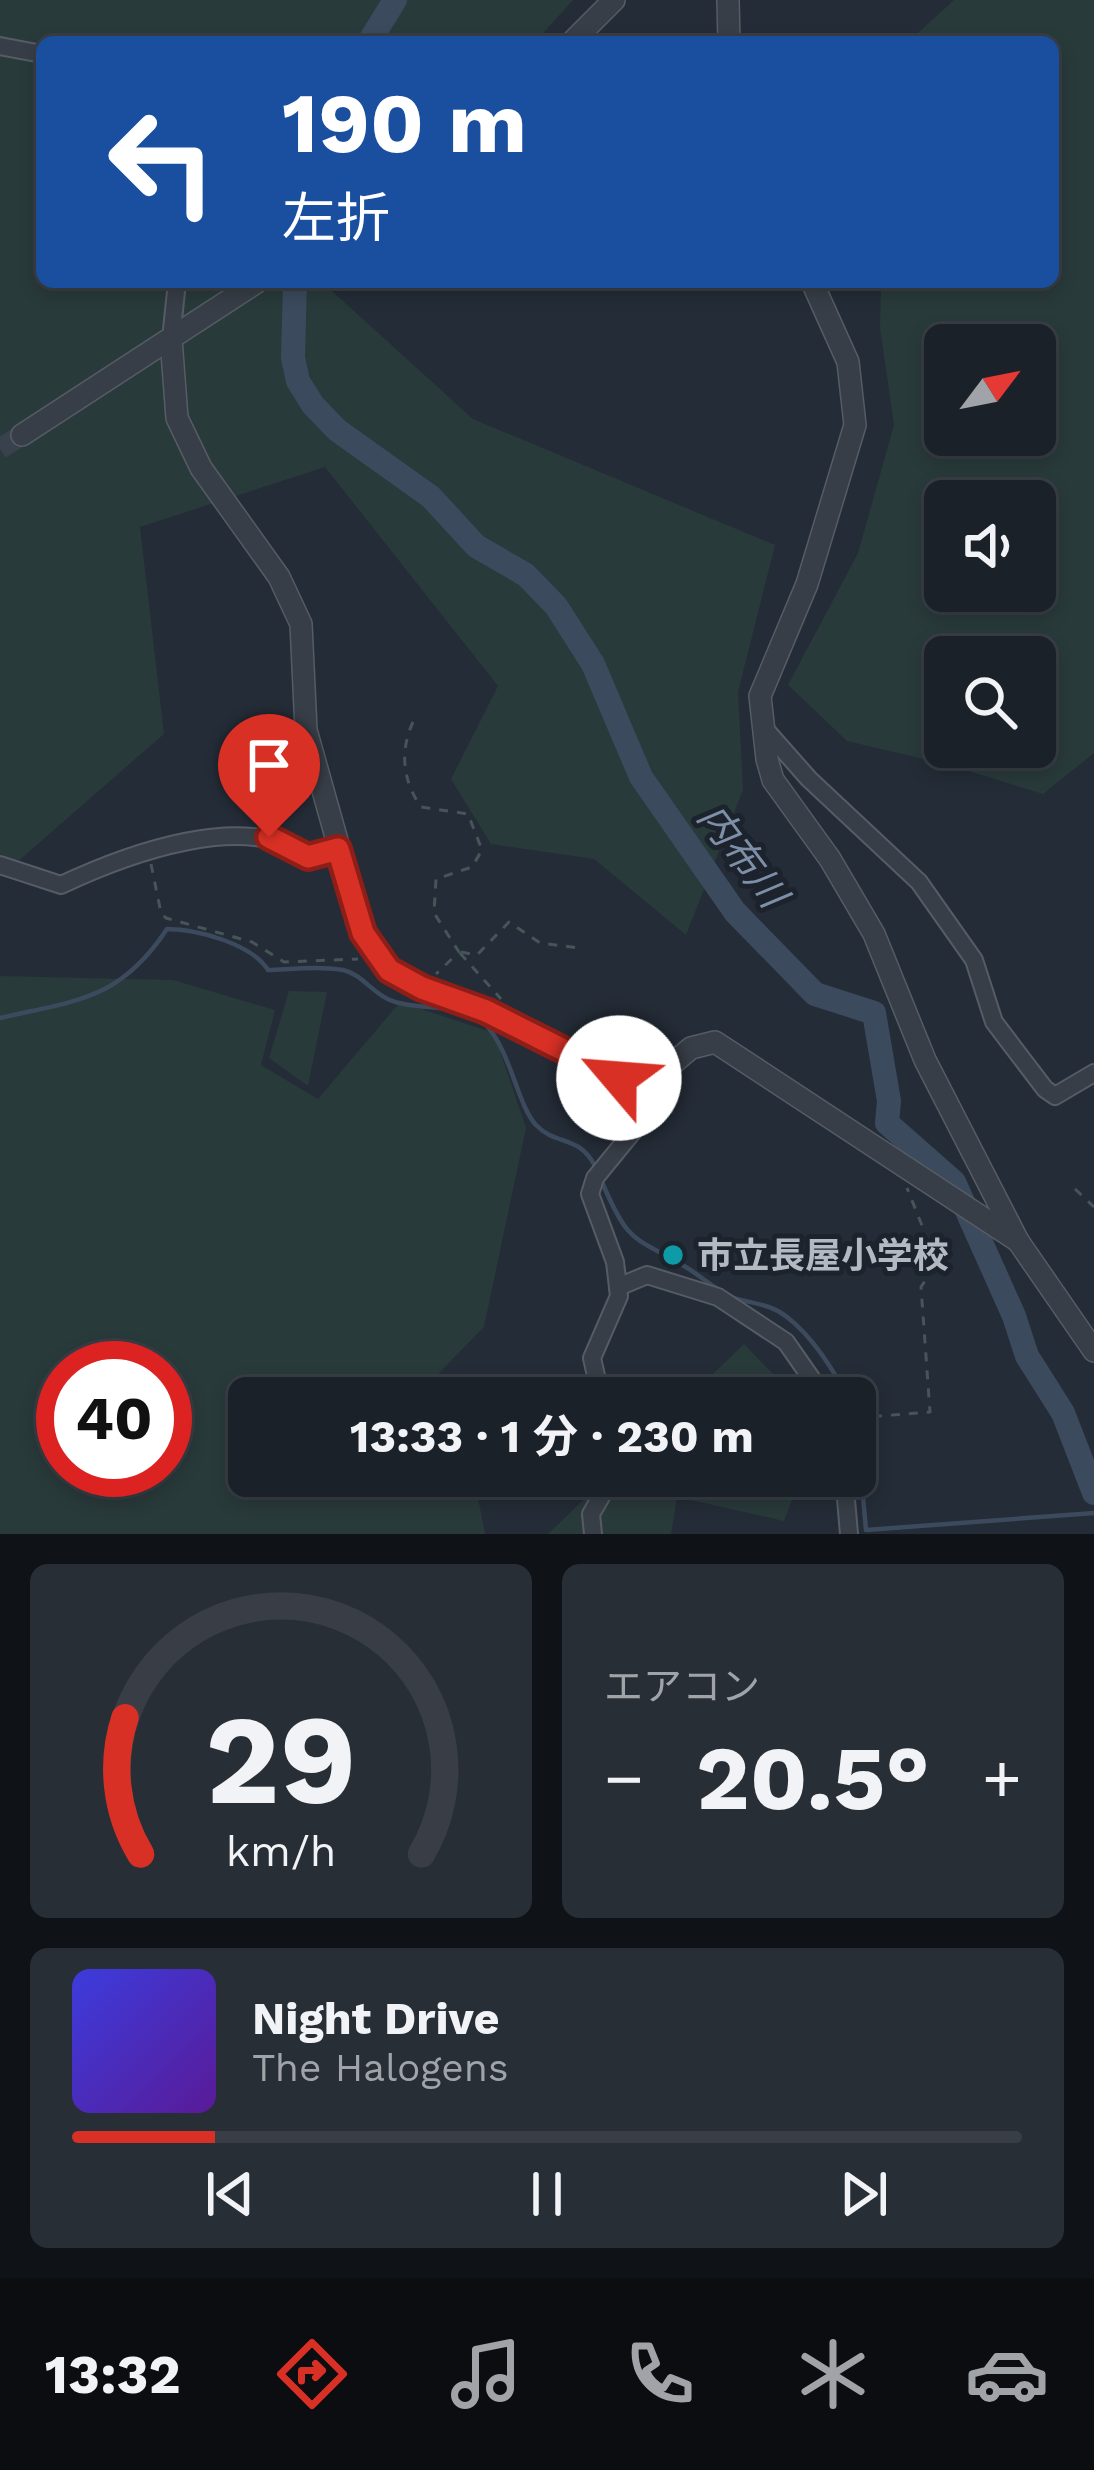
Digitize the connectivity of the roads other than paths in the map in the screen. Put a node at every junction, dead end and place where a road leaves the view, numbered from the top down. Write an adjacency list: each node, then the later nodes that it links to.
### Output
1 (614, 0): 3 (street)
2 (728, 0): 4 (street)
3 (578, 36)
4 (729, 36)
5 (0, 46): 6 (street)
6 (36, 53)
7 (176, 288): 10 (street)
8 (248, 288): 10 (street)
9 (815, 288): 12 (street)
10 (171, 339): 11 (street); 13 (street)
11 (22, 435)
12 (763, 726): 15 (street); 17 (street)
13 (338, 849): 14 (street); 16 (street)
14 (0, 865)
15 (1094, 1073)
16 (647, 1085): 17 (street); 18 (street)
17 (1018, 1241): 19 (street)
18 (618, 1288): 20 (street); 21 (street)
19 (1094, 1351)
20 (597, 1377)
21 (811, 1377)
22 (601, 1497): 24 (street)
23 (845, 1497): 25 (street)
24 (593, 1534)
25 (848, 1534)

